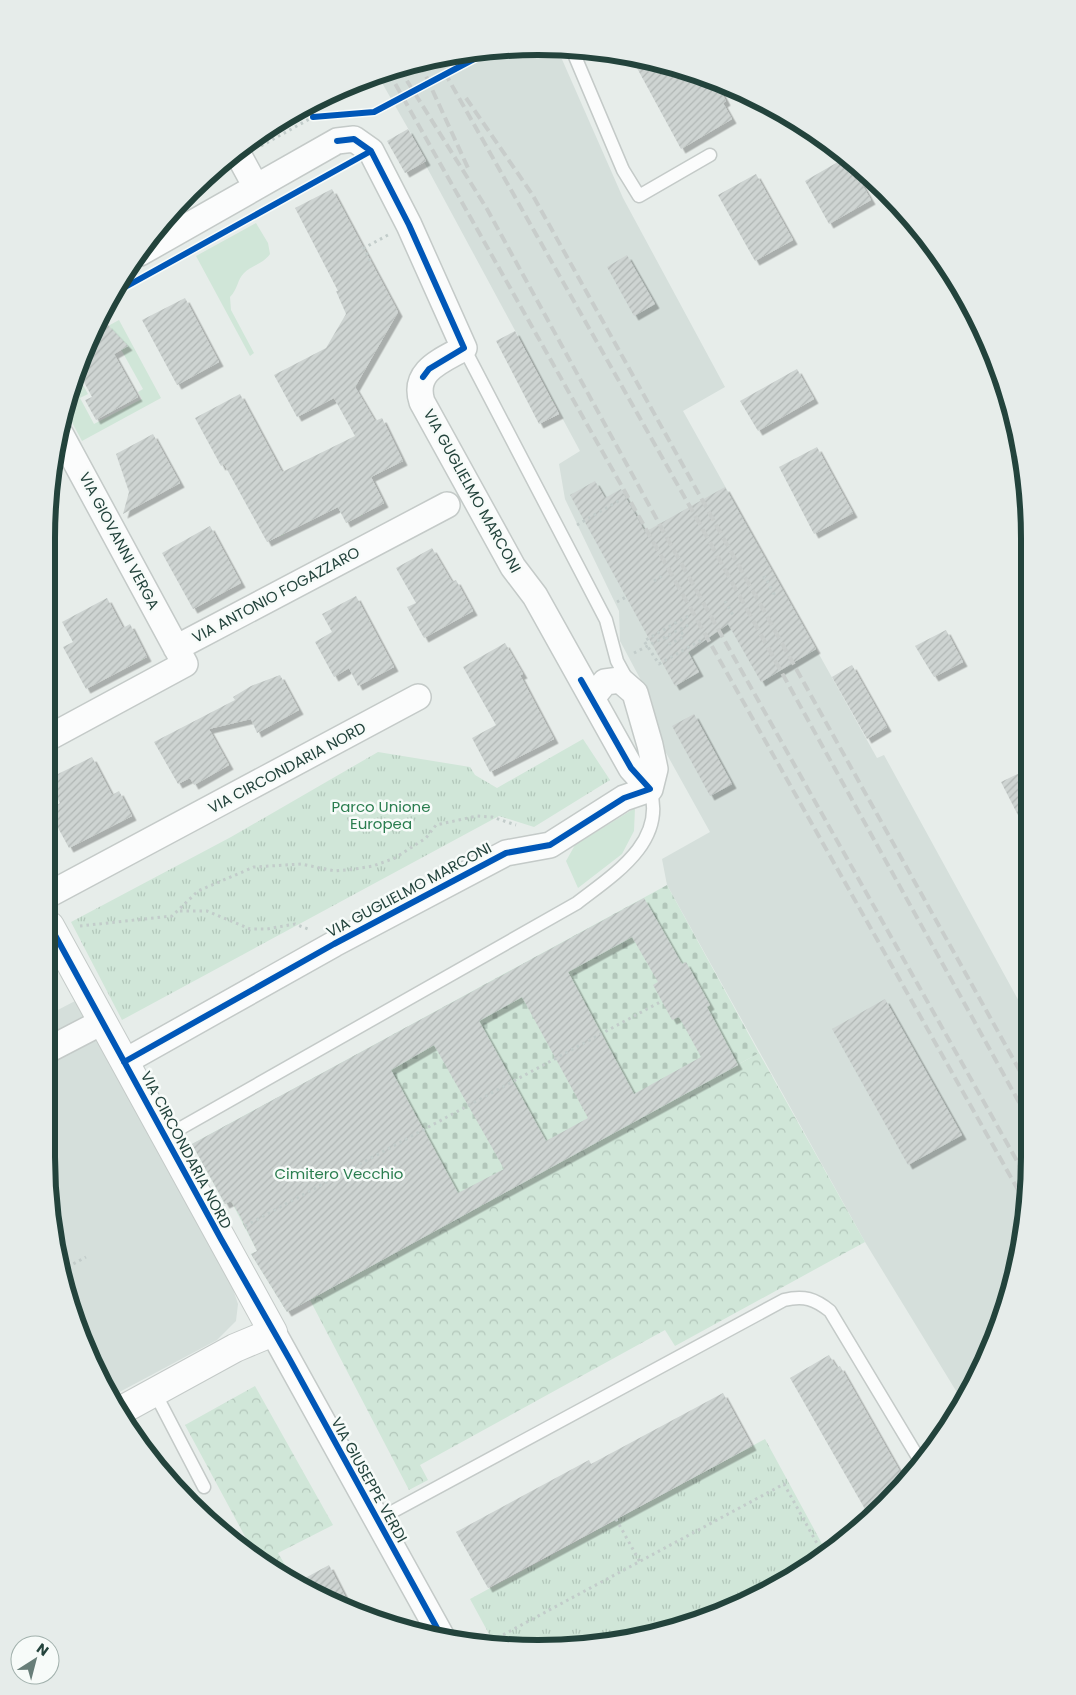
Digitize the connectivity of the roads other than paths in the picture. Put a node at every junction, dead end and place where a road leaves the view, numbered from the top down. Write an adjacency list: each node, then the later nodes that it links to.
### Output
1 (576, 57): 2 (lane)
2 (710, 155)
3 (240, 158): 4 (street)
4 (256, 187): 5 (street); 6 (street)
5 (154, 245)
6 (464, 348): 10 (lane); 12 (street, VIA GUGLIELMO MARCONI)
7 (65, 442): 9 (street, VIA GIOVANNI VERGA)
8 (447, 505): 9 (street, VIA ANTONIO FOGAZZARO)
9 (176, 648): 13 (street, VIA ANTONIO FOGAZZARO)
10 (635, 694): 12 (street); 14 (street)
11 (418, 697): 15 (street, VIA CIRCONDARIA NORD)
12 (592, 698): 14 (street, VIA GUGLIELMO MARCONI)
13 (55, 733)
14 (650, 789): 19 (street, VIA GUGLIELMO MARCONI); 20 (lane)
15 (55, 891)
16 (55, 935): 17 (street, VIA CIRCONDARIA NORD)
17 (102, 1022): 18 (street); 19 (street, VIA CIRCONDARIA NORD)
18 (55, 1046)
19 (124, 1062): 20 (street, VIA CIRCONDARIA NORD)
20 (165, 1137): 21 (street, VIA CIRCONDARIA NORD)
21 (273, 1332): 22 (street); 26 (street, VIA GIUSEPPE VERDI)
22 (154, 1393): 23 (street); 25 (lane)
23 (126, 1408)
24 (917, 1456): 26 (lane)
25 (204, 1487)
26 (377, 1520): 27 (street, VIA GIUSEPPE VERDI)
27 (438, 1630)

